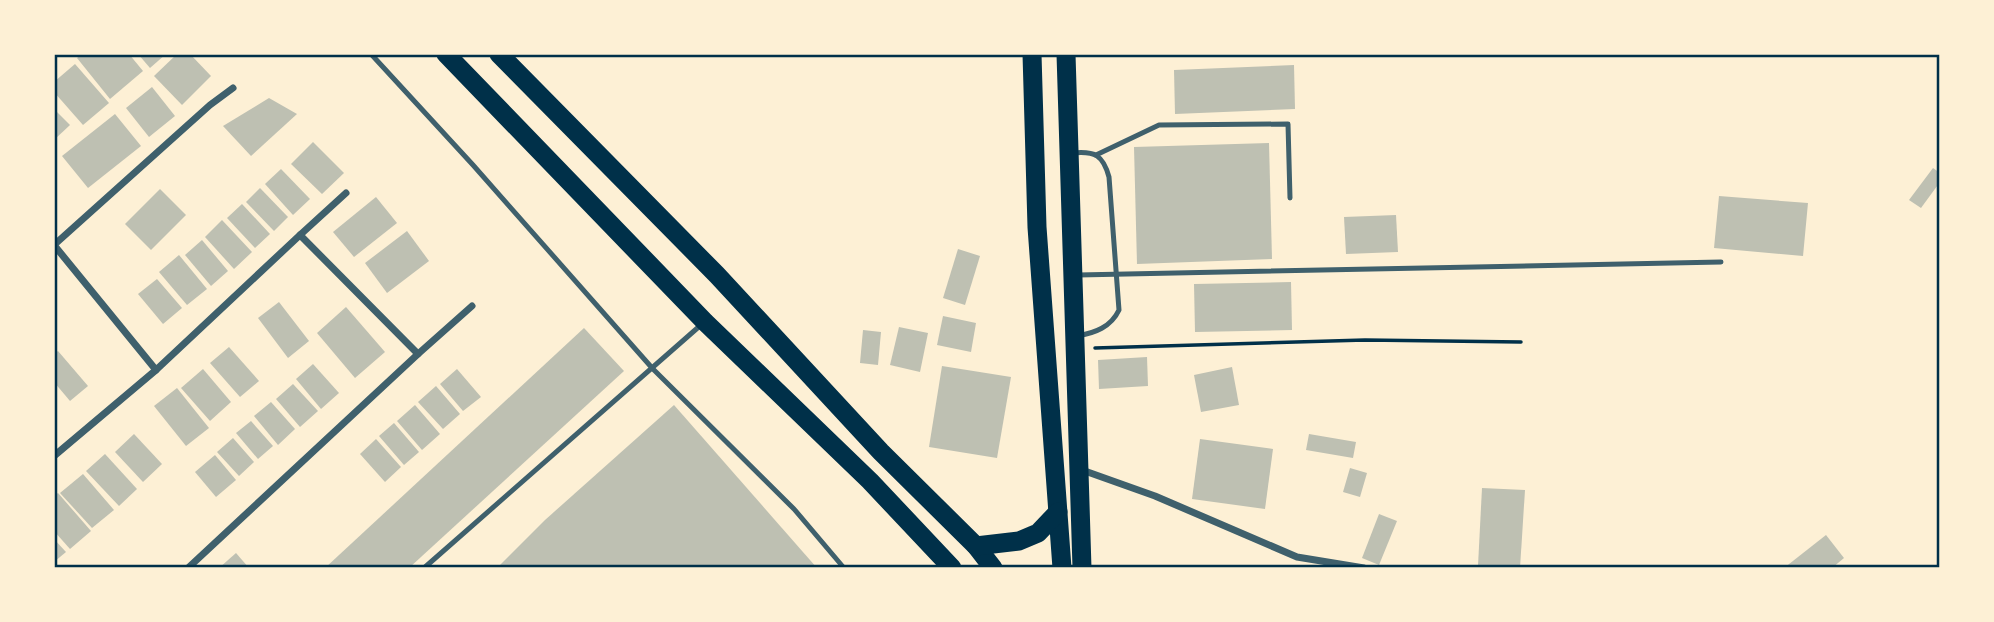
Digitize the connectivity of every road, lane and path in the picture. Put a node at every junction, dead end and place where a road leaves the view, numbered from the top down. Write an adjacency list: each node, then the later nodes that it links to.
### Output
1 (371, 54): 21 (lane)
2 (446, 54): 17 (highway)
3 (499, 54): 26 (highway)
4 (1032, 54): 25 (highway)
5 (1066, 54): 7 (highway)
6 (233, 88): 12 (street)
7 (1070, 154): 8 (lane); 15 (highway)
8 (1096, 155): 10 (lane); 14 (lane)
9 (346, 193): 11 (street)
10 (1290, 198)
11 (300, 235): 20 (street); 22 (street)
12 (54, 245): 22 (street)
13 (1721, 262): 14 (lane)
14 (1116, 274): 15 (lane); 18 (lane)
15 (1074, 275): 18 (highway)
16 (472, 306): 20 (street)
17 (705, 322): 21 (lane); 30 (highway)
18 (1076, 342): 19 (path); 24 (highway)
19 (1521, 342)
20 (418, 354): 27 (street)
21 (653, 369): 28 (lane); 29 (lane)
22 (156, 370): 23 (street)
23 (54, 456)
24 (1077, 468): 33 (highway); 34 (street)
25 (1058, 512): 26 (highway); 32 (highway)
26 (976, 546): 31 (highway)
27 (188, 568)
28 (424, 568)
29 (844, 568)
30 (952, 568)
31 (993, 568)
32 (1062, 568)
33 (1082, 568)
34 (1364, 568)

